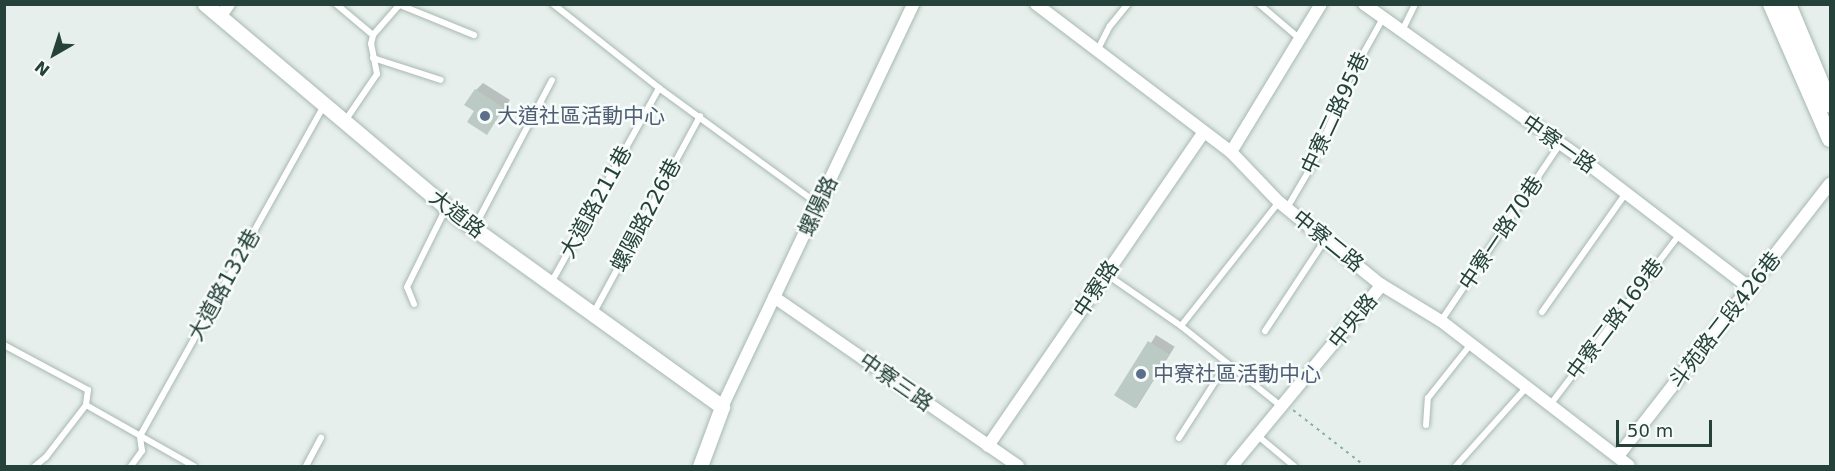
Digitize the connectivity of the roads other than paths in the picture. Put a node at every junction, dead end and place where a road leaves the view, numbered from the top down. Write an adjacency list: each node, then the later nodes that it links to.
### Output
1 (205, 4): 14 (street, 大道路)
2 (336, 4): 17 (lane)
3 (553, 4): 24 (lane)
4 (912, 4): 35 (street, 螺陽路)
5 (1036, 4): 20 (street, 中寮二路)
6 (1128, 4): 20 (lane)
7 (1259, 4): 19 (lane)
8 (1321, 4): 19 (street)
9 (1364, 4): 15 (street, 中寮一路)
10 (1415, 4): 16 (lane)
11 (1771, 4): 30 (main road)
12 (1788, 4): 26 (main road)
13 (400, 5): 17 (lane); 18 (lane)
14 (225, 11): 25 (street, 大道路)
15 (1383, 18): 16 (street, 中寮一路); 36 (lane, 中寮二路95巷)
16 (1402, 31): 31 (street, 中寮一路)
17 (373, 35): 21 (lane)
18 (474, 35)
19 (1300, 39): 32 (street)
20 (1097, 51): 29 (street, 中寮二路)
21 (374, 58): 22 (lane); 28 (lane)
22 (441, 80)
23 (552, 80): 38 (lane)
24 (659, 88): 27 (lane); 42 (lane, 大道路211巷)
25 (324, 105): 28 (street, 大道路); 62 (lane, 大道路132巷)
26 (1830, 105)
27 (700, 117): 35 (lane); 48 (lane, 螺陽路226巷)
28 (345, 122): 37 (street, 大道路)
29 (1204, 132): 32 (street, 中寮二路); 41 (street, 中寮路)
30 (1830, 139)
31 (1560, 144): 34 (street, 中寮一路); 49 (lane, 中寮一路70巷)
32 (1231, 152): 36 (street, 中寮二路)
33 (1830, 184): 44 (street, 斗苑路二段426巷)
34 (1627, 193): 39 (street, 中寮一路); 47 (lane)
35 (819, 204): 45 (street, 螺陽路)
36 (1283, 205): 40 (street, 中寮二路); 50 (lane, 中寮二路95巷)
37 (446, 207): 38 (street, 大道路); 46 (lane)
38 (474, 229): 42 (street, 大道路)
39 (1681, 233): 44 (street, 中寮一路); 57 (lane, 中寮二路169巷)
40 (1325, 239): 43 (street, 中寮二路); 51 (lane)
41 (1106, 274): 50 (lane); 65 (street, 中寮路)
42 (551, 284): 48 (street, 大道路)
43 (1382, 285): 49 (street, 中寮二路); 58 (street, 中央路)
44 (1750, 288): 66 (street, 斗苑路二段426巷)
45 (774, 297): 59 (street, 螺陽路); 65 (street, 中寮三路)
46 (414, 304)
47 (1542, 312)
48 (592, 314): 59 (street, 大道路)
49 (1441, 321): 52 (street, 中寮二路)
50 (1181, 326): 54 (lane)
51 (1265, 331)
52 (1471, 344): 55 (street, 中寮二路); 60 (lane)
53 (4, 345): 56 (lane)
54 (1227, 363): 58 (lane); 64 (lane)
55 (1527, 387): 57 (street, 中寮二路); 75 (lane)
56 (86, 405): 62 (lane); 67 (lane)
57 (1550, 405): 66 (street, 中寮二路)
58 (1284, 406): 61 (street, 中央路)
59 (722, 407): 71 (street)
60 (1426, 425)
61 (1257, 435): 73 (street, 中央路); 74 (lane)
62 (140, 436): 68 (lane, 大道路132巷); 69 (lane)
63 (321, 438): 70 (lane)
64 (1179, 438)
65 (988, 446): 72 (street, 中寮三路)
66 (1618, 456): 76 (street, 中寮二路)
67 (35, 466)
68 (131, 466)
69 (194, 466)
70 (306, 466)
71 (700, 466)
72 (1018, 466)
73 (1232, 466)
74 (1294, 466)
75 (1456, 466)
76 (1629, 466)

